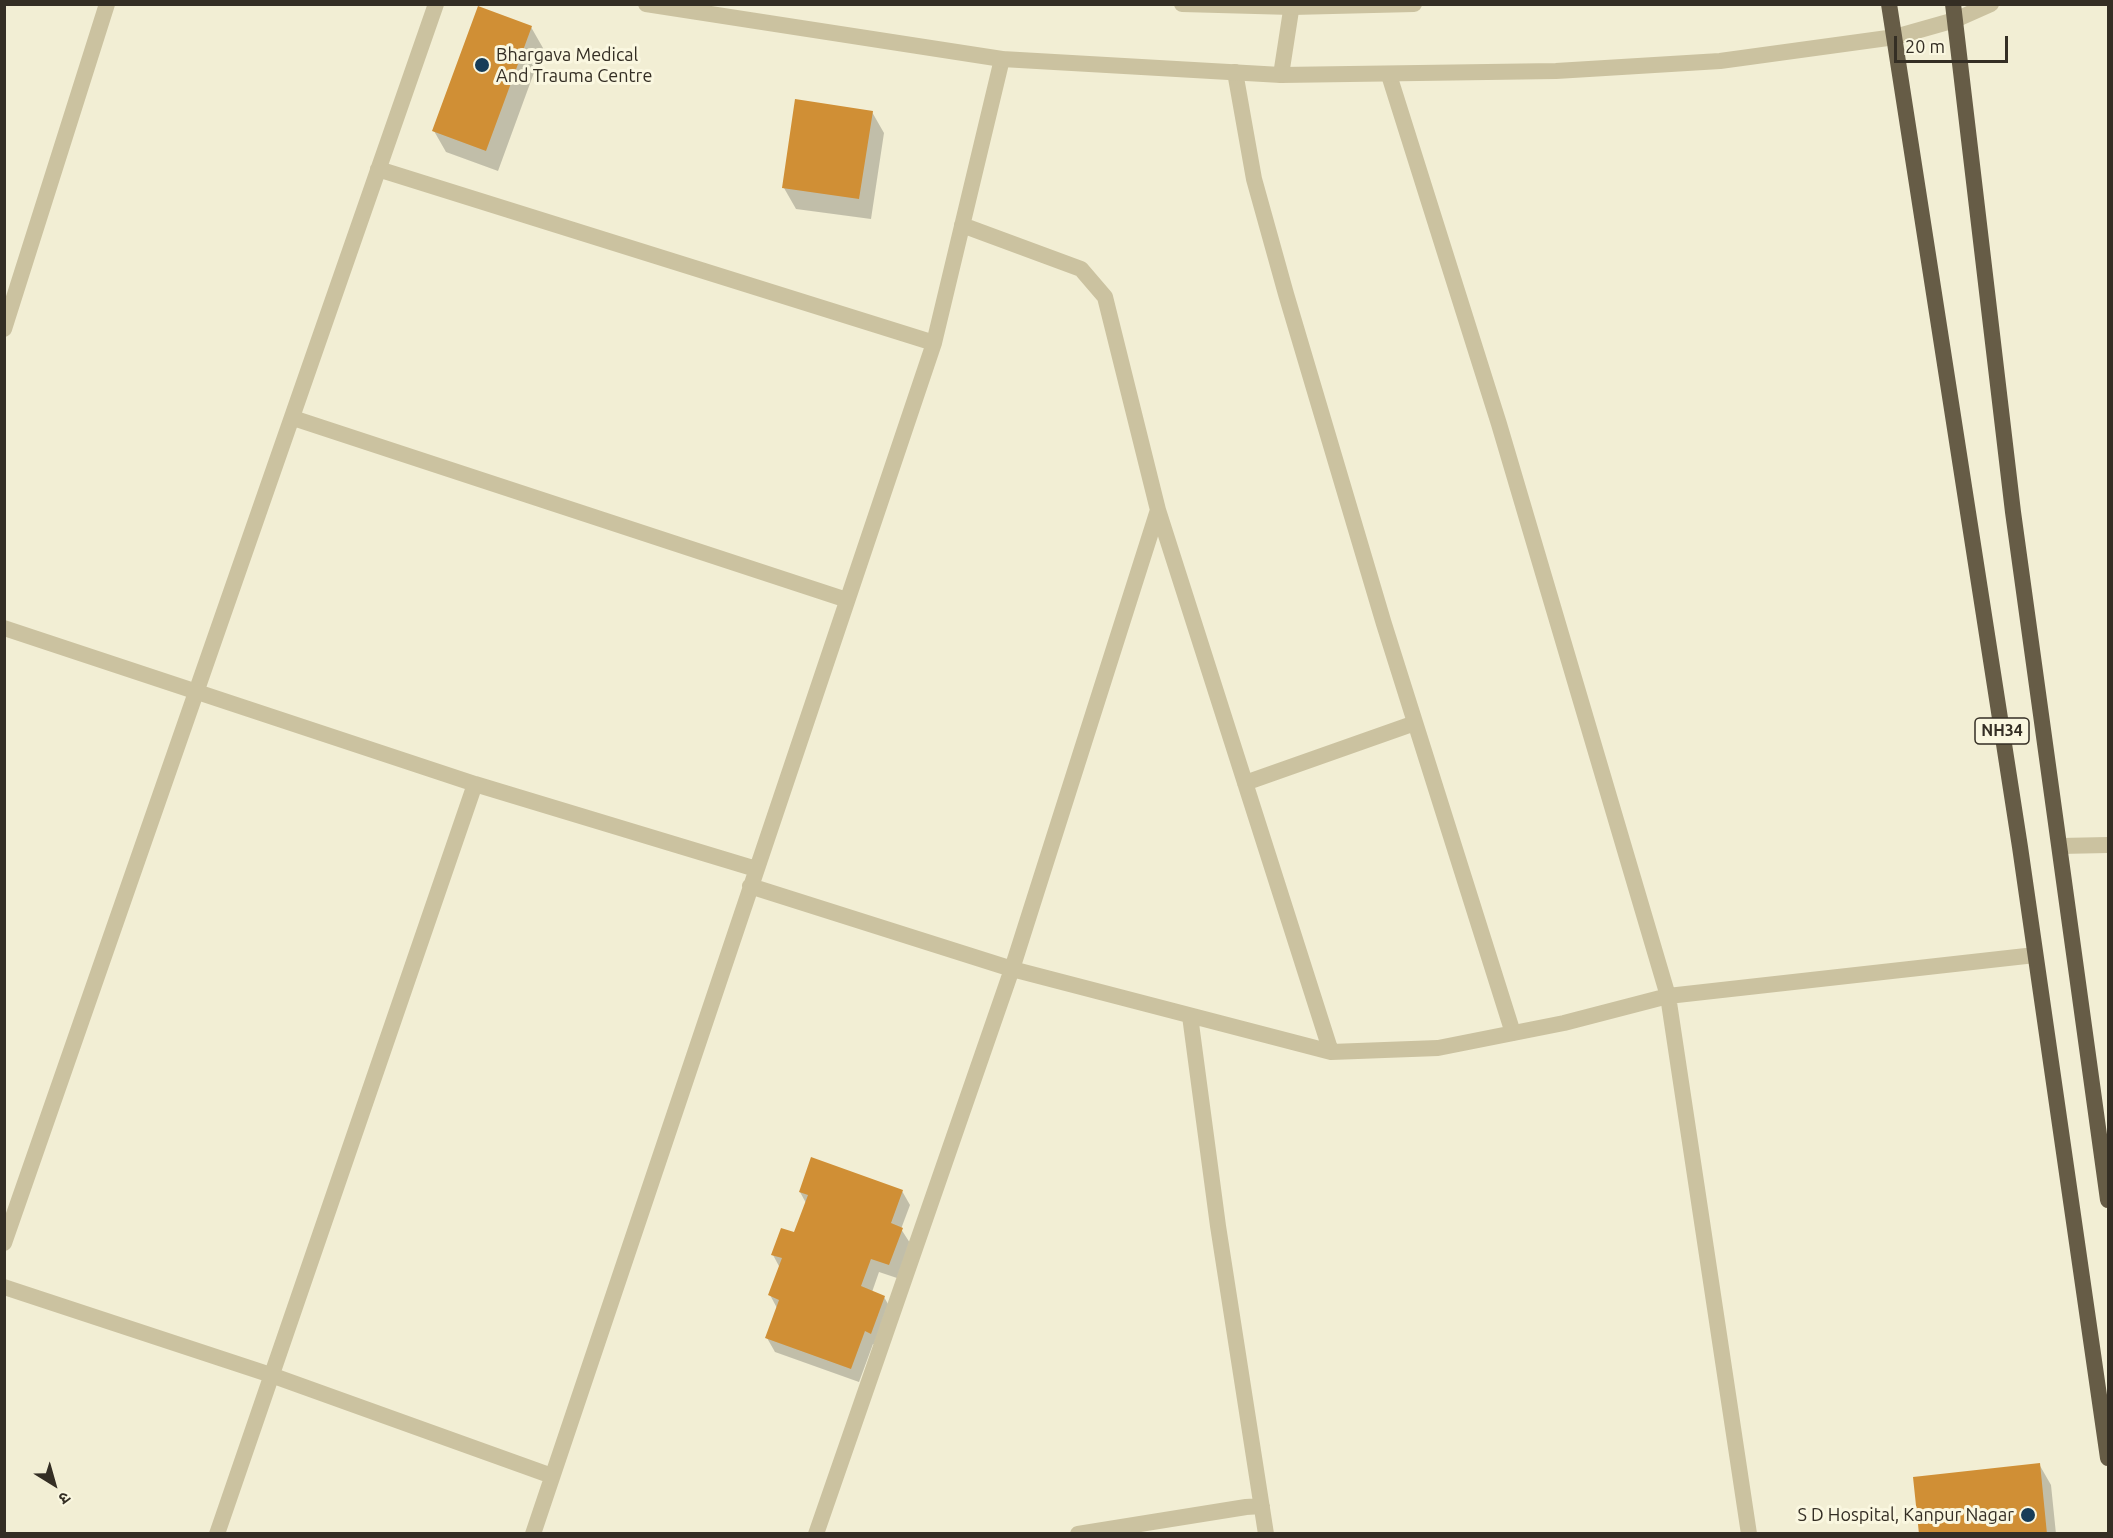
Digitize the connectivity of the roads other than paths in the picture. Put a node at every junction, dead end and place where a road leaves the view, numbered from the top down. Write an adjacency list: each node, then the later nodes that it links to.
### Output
1 (107, 4): 17 (street)
2 (436, 4): 15 (street)
3 (646, 4): 11 (street)
4 (1182, 4): 8 (street)
5 (1414, 4): 8 (street)
6 (1889, 4): 10 (highway, NH34)
7 (1990, 4): 9 (street)
8 (1292, 6): 13 (street)
9 (1954, 12): 10 (street); 28 (highway, NH34)
10 (1895, 37): 14 (street); 31 (highway, NH34)
11 (1002, 58): 12 (street); 16 (street)
12 (1235, 72): 13 (street); 24 (street)
13 (1281, 75): 14 (street)
14 (1389, 75): 33 (street)
15 (378, 169): 18 (street); 19 (street)
16 (962, 225): 18 (street); 20 (street)
17 (4, 329)
18 (934, 343): 21 (street)
19 (292, 418): 21 (street); 23 (street)
20 (1158, 510): 25 (street); 32 (street)
21 (847, 600): 29 (street)
22 (4, 628): 23 (street)
23 (198, 693): 26 (street); 38 (street)
24 (1415, 723): 25 (street); 35 (street)
25 (1245, 783): 36 (street)
26 (474, 784): 29 (street); 40 (street)
27 (2109, 845): 28 (street)
28 (2060, 846): 37 (highway, NH34)
29 (756, 869): 30 (street)
30 (750, 886): 32 (street); 42 (street)
31 (2035, 955): 33 (street); 41 (highway, NH34)
32 (1012, 969): 34 (street); 47 (street)
33 (1668, 996): 35 (street); 50 (street)
34 (1190, 1016): 36 (street); 43 (street)
35 (1513, 1033): 36 (street)
36 (1330, 1052)
37 (2109, 1200)
38 (4, 1243)
39 (4, 1287): 40 (street)
40 (271, 1375): 42 (street); 45 (street)
41 (2109, 1458)
42 (552, 1476): 46 (street)
43 (1262, 1506): 44 (street); 49 (street)
44 (1138, 1529): 48 (street)
45 (217, 1533)
46 (533, 1533)
47 (816, 1533)
48 (1078, 1533)
49 (1266, 1533)
50 (1749, 1533)

